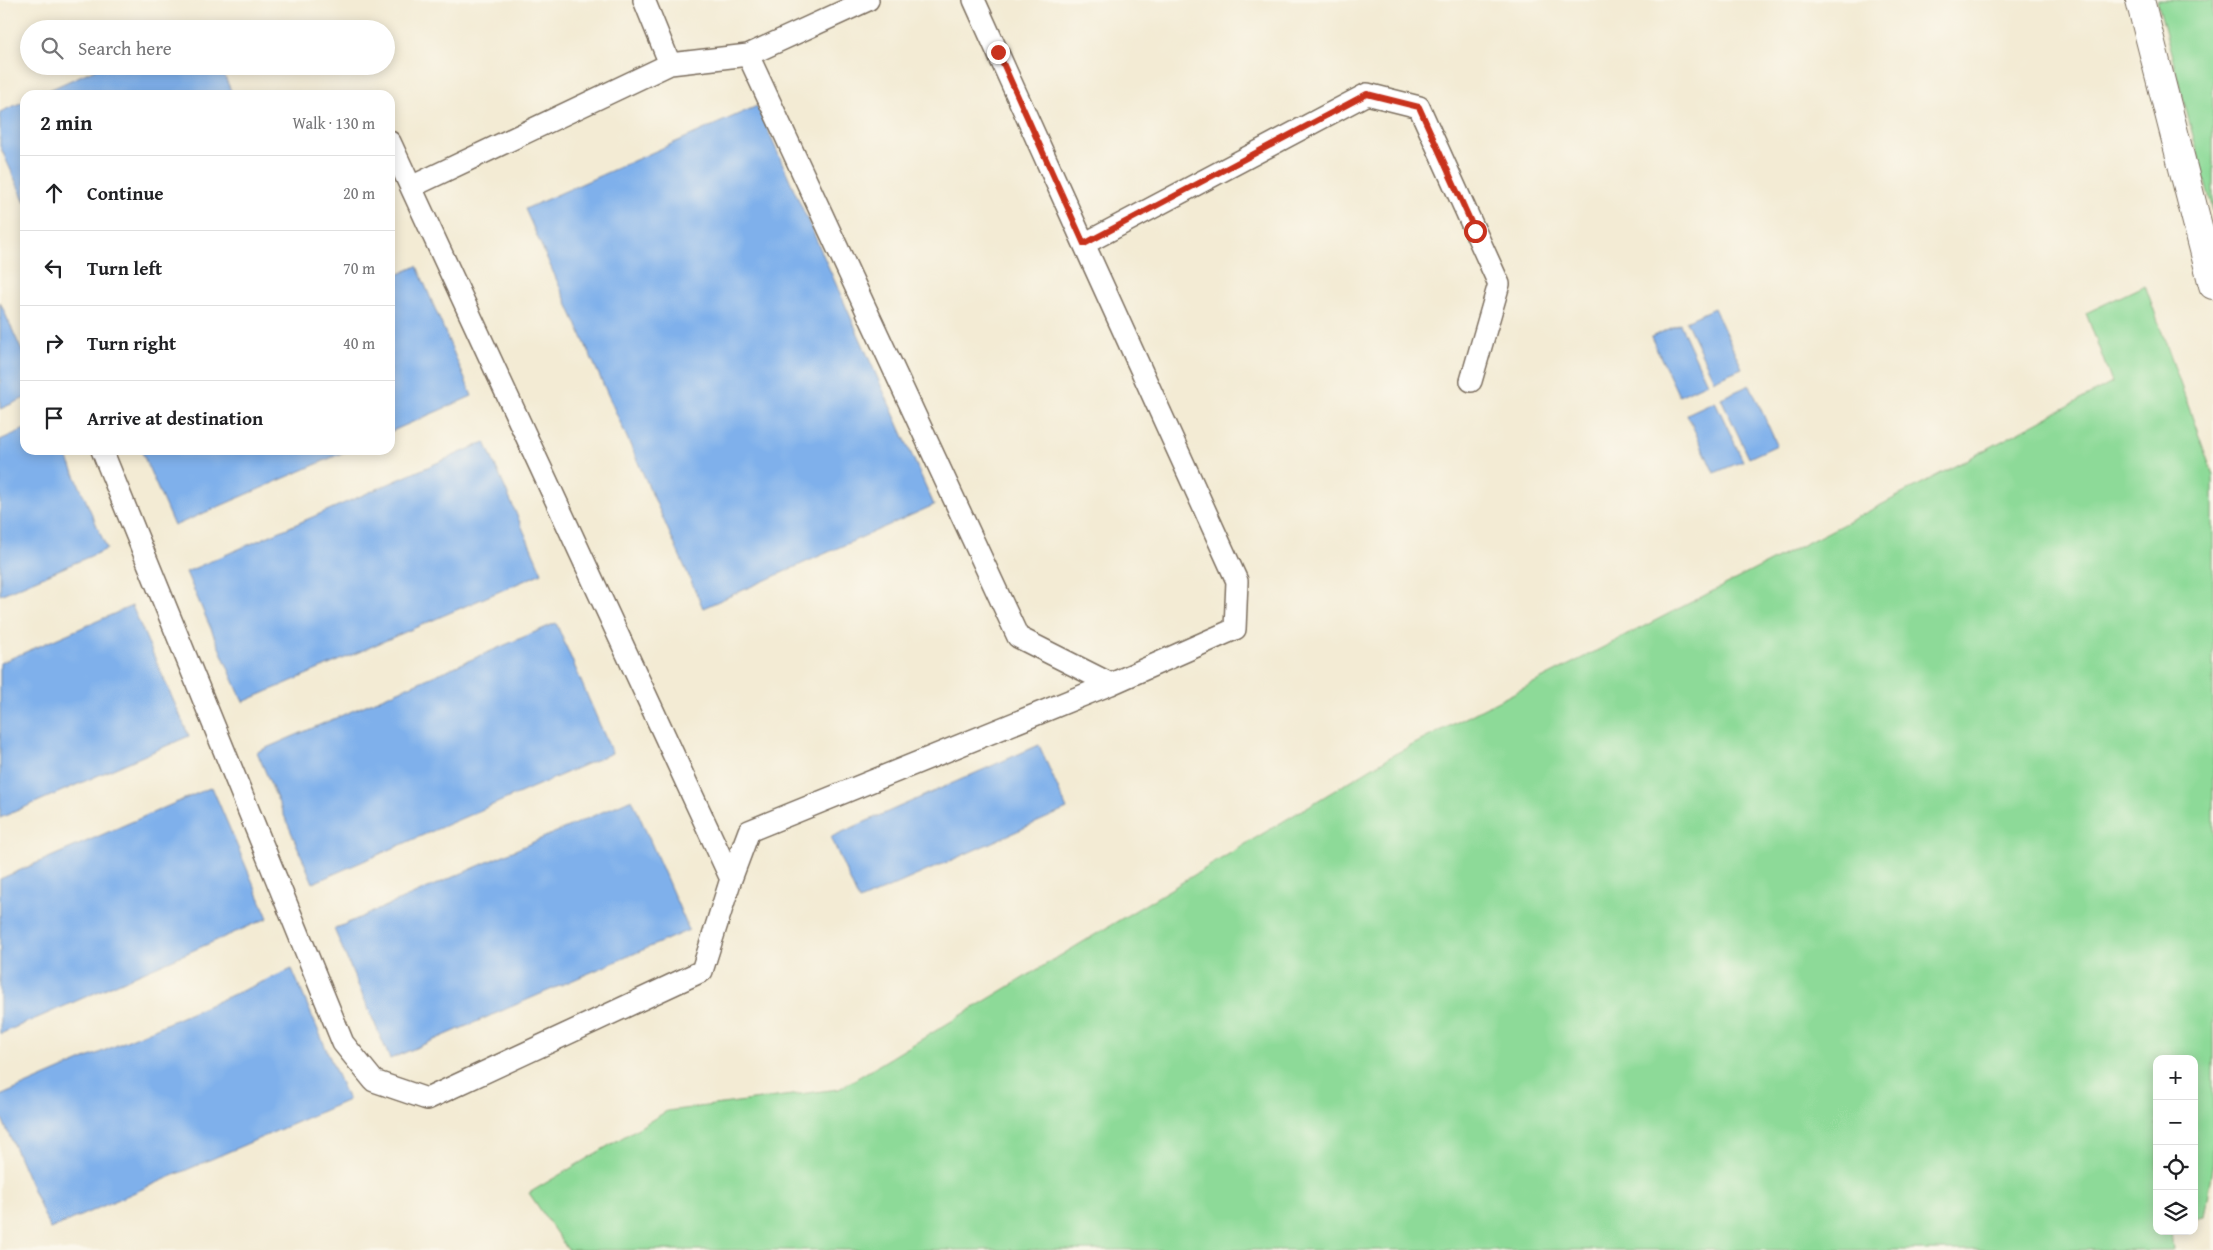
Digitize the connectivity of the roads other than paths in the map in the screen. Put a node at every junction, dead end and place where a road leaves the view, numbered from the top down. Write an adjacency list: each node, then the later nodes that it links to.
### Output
1 (644, 0): 6 (lane)
2 (868, 0): 5 (lane)
3 (974, 0): 9 (lane)
4 (2140, 0): 10 (street)
5 (748, 55): 6 (lane); 13 (lane)
6 (670, 64): 8 (lane)
7 (395, 153): 8 (lane)
8 (411, 187): 14 (lane)
9 (1084, 244): 11 (lane); 13 (lane)
10 (2213, 285)
11 (1470, 382)
12 (104, 455): 14 (lane)
13 (1111, 684): 14 (lane)
14 (731, 879)

